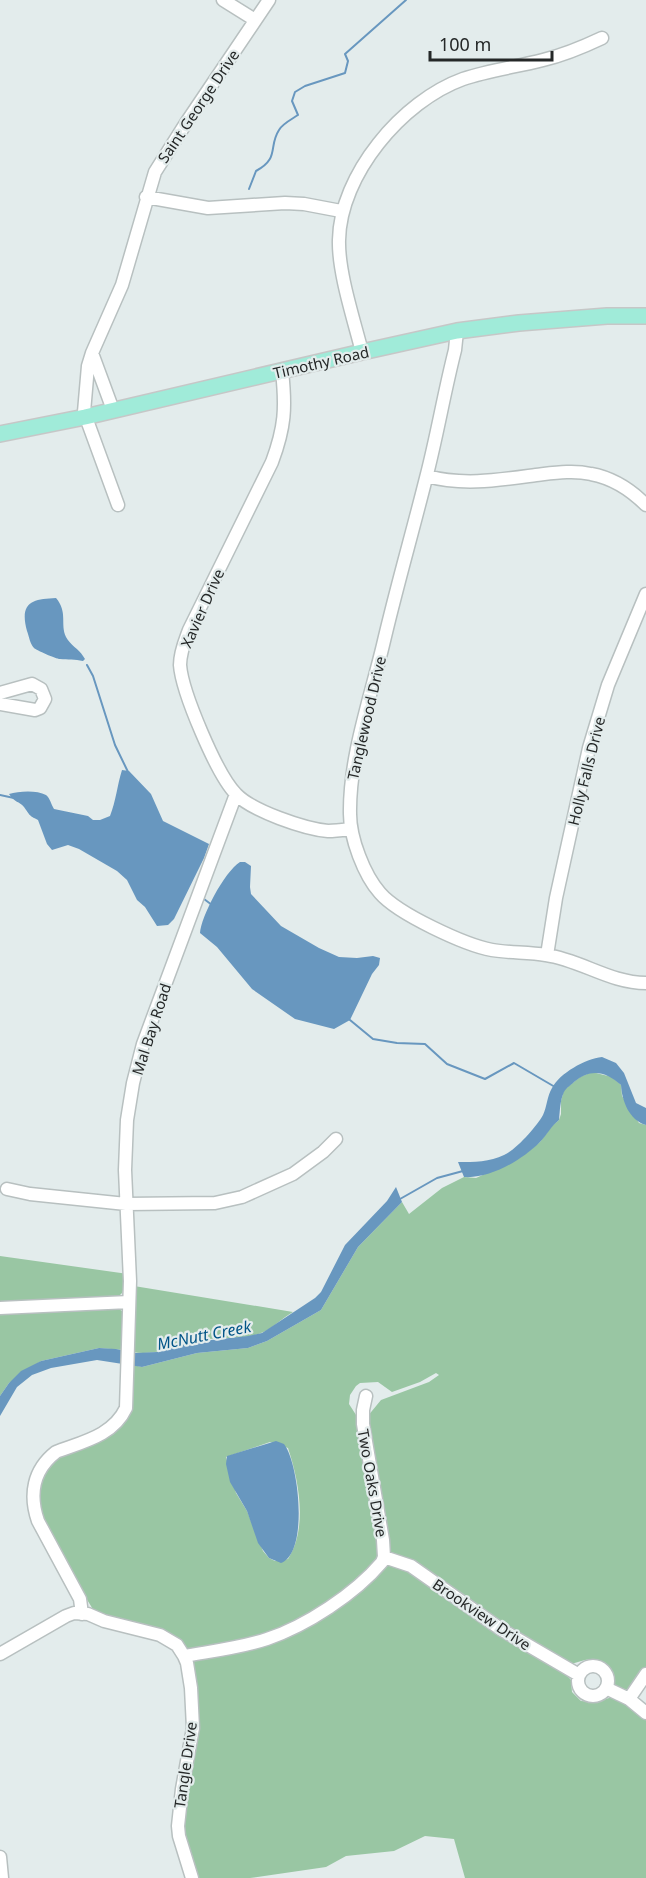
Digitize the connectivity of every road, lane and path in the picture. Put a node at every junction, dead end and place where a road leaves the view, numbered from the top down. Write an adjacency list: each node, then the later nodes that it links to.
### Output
1 (223, 0): 3 (street)
2 (270, 0): 3 (street, Saint George Drive)
3 (255, 20): 5 (street, Saint George Drive)
4 (602, 38): 6 (street)
5 (146, 197): 6 (street); 10 (street, Saint George Drive)
6 (341, 211): 9 (street)
7 (646, 316): 8 (main road, Timothy Road)
8 (457, 331): 9 (main road, Timothy Road); 15 (street, Tanglewood Drive)
9 (362, 352): 11 (main road, Timothy Road)
10 (92, 353): 12 (street); 13 (street, Saint George Drive)
11 (282, 371): 12 (main road, Timothy Road); 21 (street, Xavier Drive)
12 (113, 410): 13 (main road, Timothy Road)
13 (85, 417): 14 (main road, Timothy Road); 16 (street)
14 (0, 434)
15 (427, 476): 17 (street); 22 (street, Tanglewood Drive)
16 (118, 505)
17 (646, 506)
18 (646, 594): 23 (street, Holly Falls Drive)
19 (0, 693): 20 (street)
20 (0, 704)
21 (236, 794): 22 (street, Xavier Drive); 27 (street, Mal Bay Road)
22 (351, 829): 23 (street, Tanglewood Drive)
23 (547, 955): 24 (street, Tanglewood Drive)
24 (646, 983)
25 (336, 1139): 27 (street)
26 (7, 1189): 27 (street)
27 (126, 1204): 28 (street, Mal Bay Road)
28 (129, 1302): 29 (street); 32 (street, Mal Bay Road)
29 (0, 1308)
30 (366, 1396): 31 (street, Two Oaks Drive)
31 (384, 1557): 34 (street, Two Oaks Drive); 36 (street, Brookview Drive)
32 (82, 1614): 33 (street); 34 (street)
33 (0, 1654)
34 (184, 1656): 42 (street, Tangle Drive)
35 (646, 1674): 38 (street)
36 (579, 1675): 37 (street, Brookview Drive); 37 (street)
37 (606, 1688): 38 (street)
38 (629, 1699): 39 (street)
39 (646, 1713)
40 (0, 1857): 41 (street)
41 (2, 1878)
42 (192, 1878)

